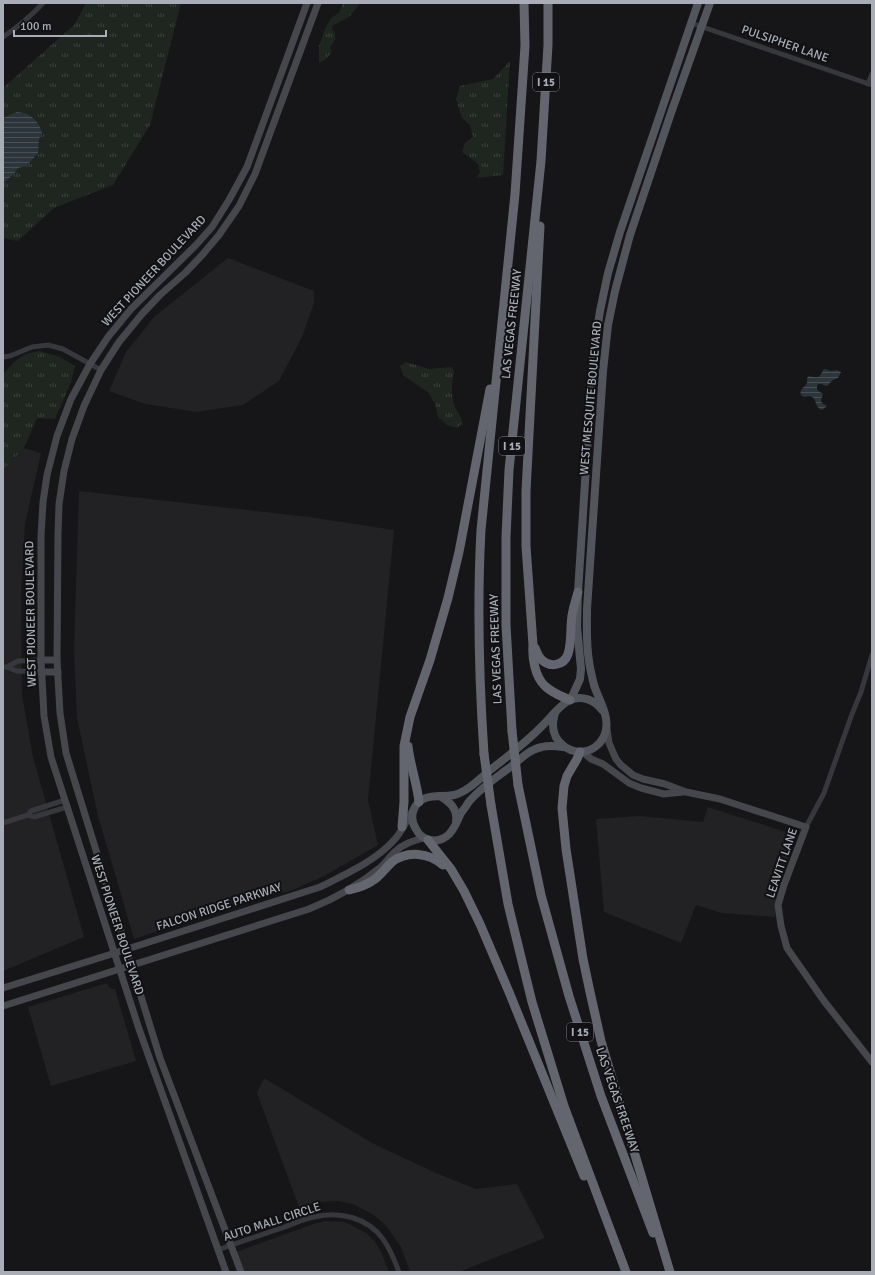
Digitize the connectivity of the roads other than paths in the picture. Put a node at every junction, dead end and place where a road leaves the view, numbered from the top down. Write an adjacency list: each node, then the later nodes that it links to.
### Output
1 (44, 3): 10 (street)
2 (307, 3): 18 (main road, WEST PIONEER BOULEVARD)
3 (318, 3): 19 (main road, WEST PIONEER BOULEVARD)
4 (524, 3): 16 (highway, LAS VEGAS FREEWAY / I 15)
5 (548, 3): 15 (highway, LAS VEGAS FREEWAY / I 15)
6 (698, 3): 8 (main road, WEST MESQUITE BOULEVARD)
7 (710, 3): 9 (main road, WEST MESQUITE BOULEVARD)
8 (691, 23): 9 (street, PULSIPHER LANE); 13 (main road, WEST MESQUITE BOULEVARD)
9 (702, 26): 12 (street, PULSIPHER LANE); 14 (main road, WEST MESQUITE BOULEVARD)
10 (3, 37)
11 (872, 74): 12 (street)
12 (870, 85)
13 (665, 99): 14 (main road); 20 (main road, WEST MESQUITE BOULEVARD)
14 (671, 113): 29 (main road, WEST MESQUITE BOULEVARD)
15 (541, 161): 21 (highway); 61 (highway, LAS VEGAS FREEWAY / I 15, bridge)
16 (502, 325): 32 (highway); 60 (highway, LAS VEGAS FREEWAY / I 15, bridge)
17 (3, 357): 18 (street)
18 (90, 364): 19 (street); 23 (main road, WEST PIONEER BOULEVARD)
19 (101, 370): 24 (main road, WEST PIONEER BOULEVARD)
20 (578, 592): 21 (highway); 28 (main road, WEST MESQUITE BOULEVARD)
21 (533, 645): 28 (highway)
22 (872, 654): 42 (street, LEAVITT LANE)
23 (41, 660): 24 (main road); 25 (street); 26 (main road, WEST PIONEER BOULEVARD)
24 (57, 660): 27 (main road, WEST PIONEER BOULEVARD)
25 (5, 667): 26 (street)
26 (42, 672): 27 (main road); 37 (main road, WEST PIONEER BOULEVARD)
27 (58, 672): 46 (main road, WEST PIONEER BOULEVARD)
28 (570, 699): 29 (main road); 30 (main road)
29 (604, 712): 31 (main road)
30 (555, 713): 33 (main road); 36 (main road)
31 (606, 729): 34 (main road); 35 (main road)
32 (406, 737): 38 (highway); 41 (highway)
33 (566, 748): 34 (main road); 40 (main road)
34 (582, 752): 35 (main road); 61 (highway)
35 (686, 792): 42 (main road)
36 (440, 796): 38 (main road); 40 (main road)
37 (66, 804): 39 (street); 47 (main road, WEST PIONEER BOULEVARD)
38 (417, 804): 41 (main road, FALCON RIDGE PARKWAY); 43 (main road)
39 (3, 823)
40 (455, 825): 43 (main road)
41 (402, 827): 46 (main road, FALCON RIDGE PARKWAY)
42 (806, 827): 53 (main road, LEAVITT LANE)
43 (426, 839): 44 (main road); 45 (highway)
44 (349, 890): 45 (highway); 48 (main road)
45 (464, 891): 60 (highway)
46 (126, 950): 47 (main road, FALCON RIDGE PARKWAY); 48 (main road, WEST PIONEER BOULEVARD)
47 (115, 954): 49 (main road, WEST PIONEER BOULEVARD); 50 (main road, FALCON RIDGE PARKWAY)
48 (132, 965): 49 (main road); 54 (main road, WEST PIONEER BOULEVARD)
49 (120, 969): 51 (main road); 52 (main road, WEST PIONEER BOULEVARD)
50 (3, 988)
51 (3, 1006)
52 (147, 1053): 54 (main road); 56 (main road, WEST PIONEER BOULEVARD)
53 (872, 1062)
54 (166, 1074): 55 (main road, WEST PIONEER BOULEVARD)
55 (232, 1245): 56 (street, AUTO MALL CIRCLE); 58 (main road, WEST PIONEER BOULEVARD); 59 (street, AUTO MALL CIRCLE)
56 (218, 1250): 57 (main road, WEST PIONEER BOULEVARD)
57 (226, 1272)
58 (241, 1272)
59 (399, 1272)
60 (625, 1272)
61 (669, 1272)

